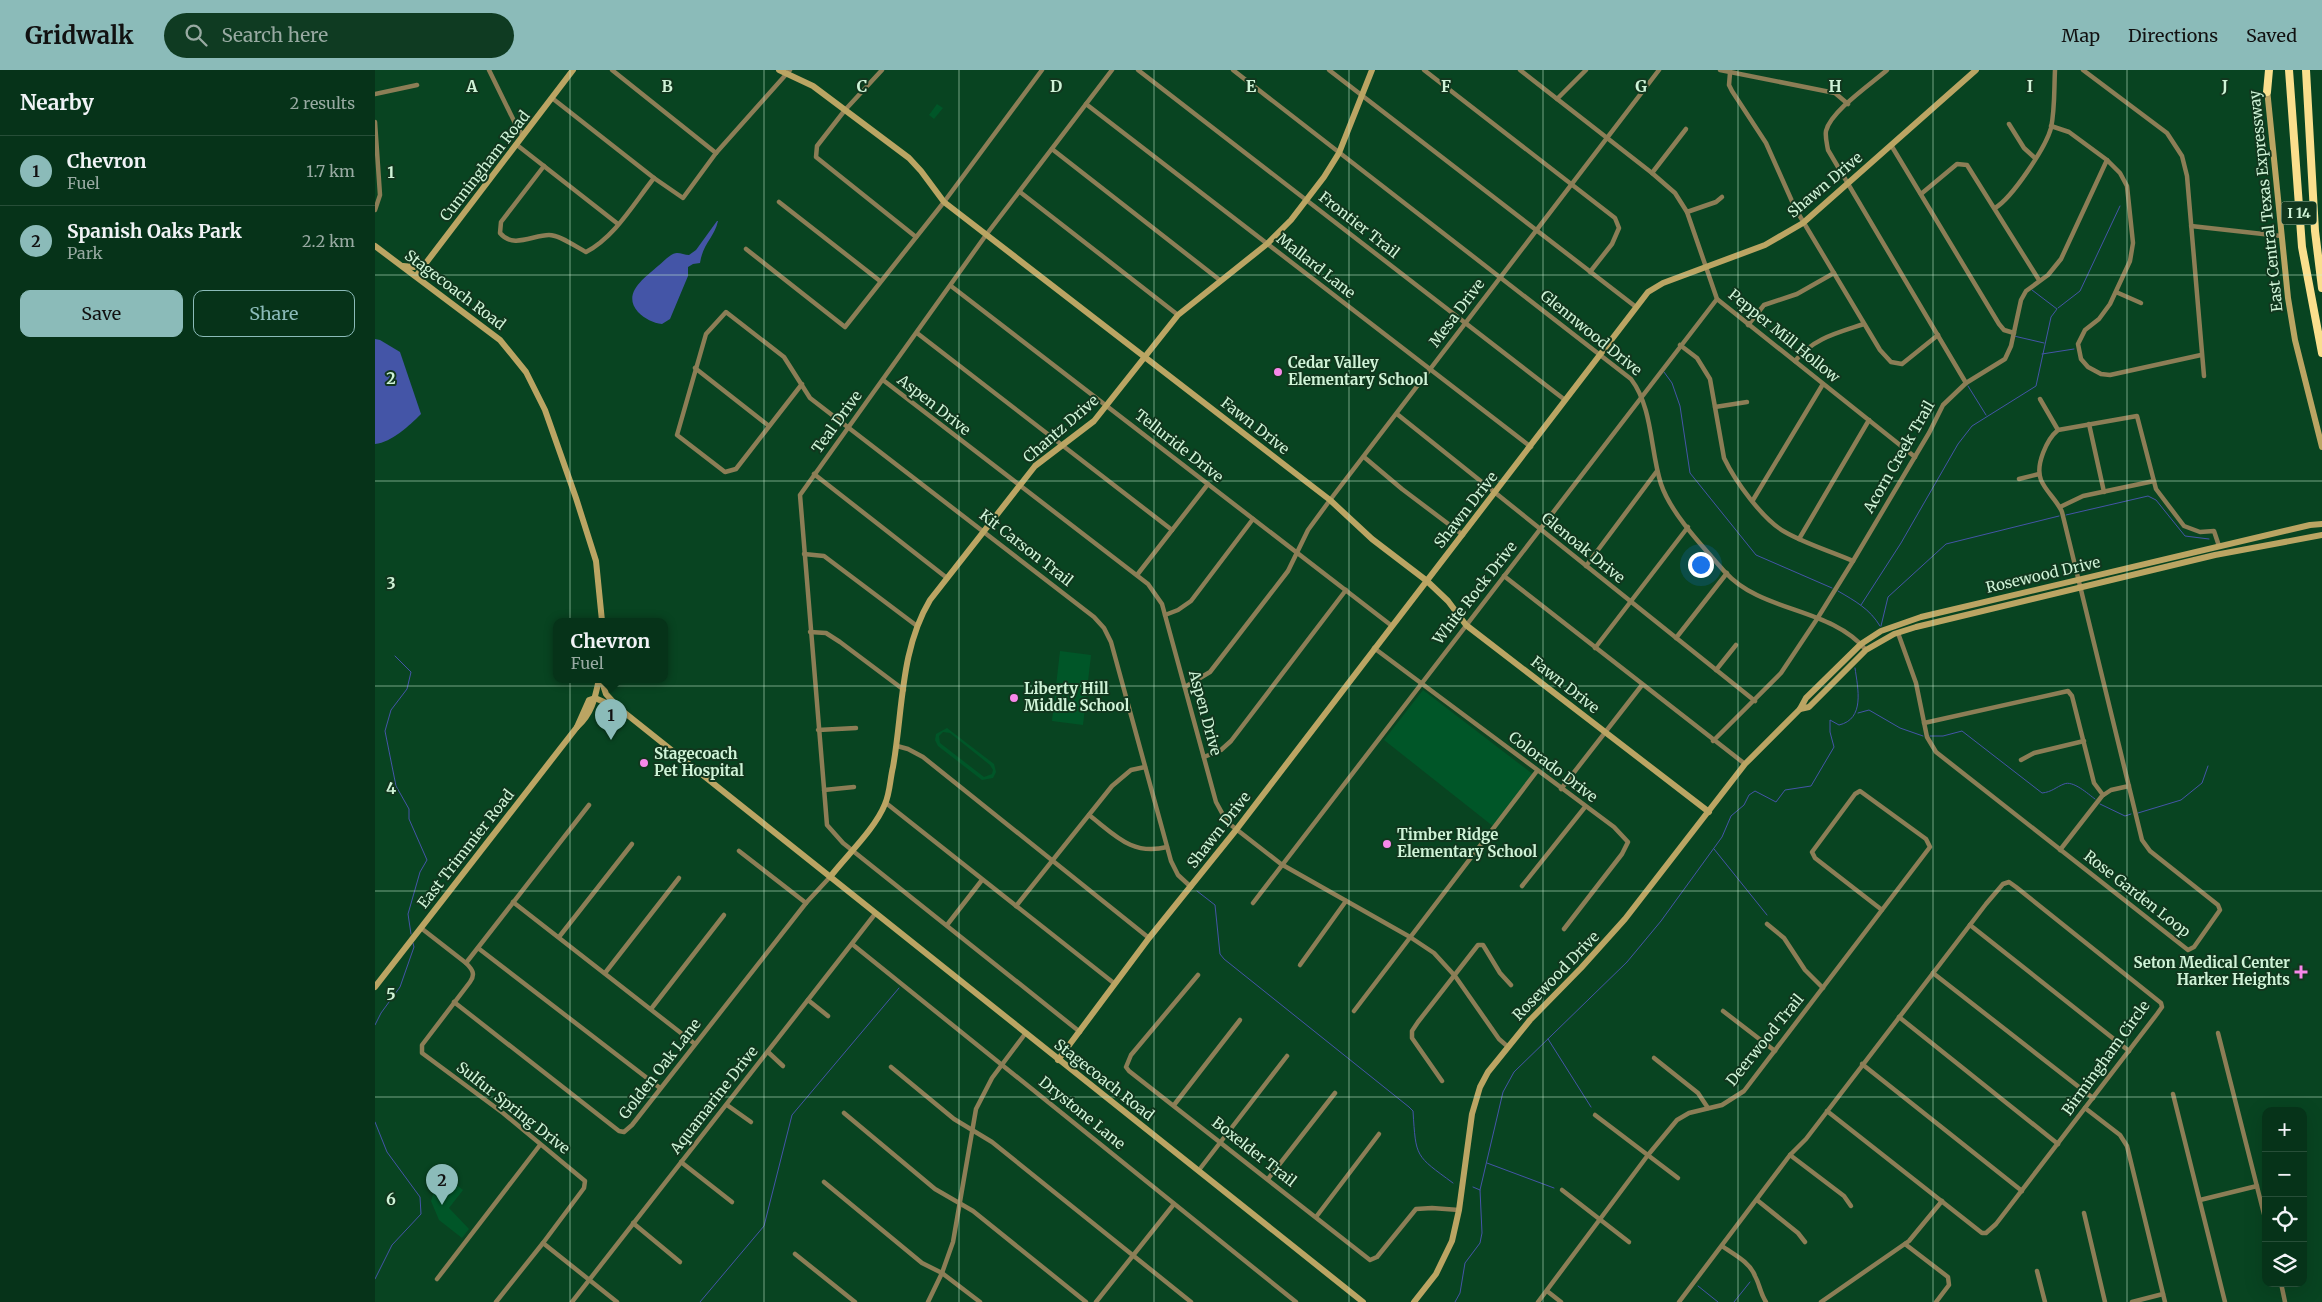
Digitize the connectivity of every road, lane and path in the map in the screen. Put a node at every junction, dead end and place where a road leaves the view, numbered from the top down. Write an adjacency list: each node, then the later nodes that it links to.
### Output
1 (489, 70): 40 (street)
2 (573, 70): 31 (street, Cunningham Road)
3 (612, 70): 45 (street)
4 (779, 70): 25 (street, Fawn Drive)
5 (881, 70): 35 (street)
6 (1112, 70): 33 (street, Teal Drive)
7 (1138, 70): 57 (street, Frontier Trail)
8 (1233, 70): 46 (street, Glennwood Drive)
9 (1329, 70): 30 (street)
10 (1372, 70): 30 (street, Chantz Drive)
11 (1424, 70): 53 (street)
12 (1520, 70): 32 (street, Pepper Mill Hollow)
13 (1586, 70): 32 (street)
14 (1659, 70): 41 (street, Mesa Drive)
15 (1720, 70): 26 (street)
16 (1887, 70): 34 (street)
17 (1976, 70): 43 (street, Shawn Drive)
18 (2055, 70): 38 (street)
19 (2083, 70): 66 (street)
20 (2265, 70): 28 (street, East Central Texas Expressway)
21 (2269, 70): 28 (highway)
22 (2289, 70): 99 (highway, I 14)
23 (2306, 70): 63 (highway, I 14)
24 (1040, 71): 59 (street)
25 (789, 72): 35 (street, Fawn Drive); 45 (street)
26 (1730, 73): 34 (street); 64 (street)
27 (417, 86): 29 (street)
28 (2267, 92): 69 (street, East Central Texas Expressway)
29 (375, 94)
30 (1362, 94): 46 (street, Chantz Drive); 67 (street)
31 (552, 98): 40 (street, Cunningham Road); 51 (street)
32 (1557, 99): 41 (street, Pepper Mill Hollow)
33 (1086, 104): 44 (street, Teal Drive); 72 (street, Mallard Lane)
34 (1848, 104): 52 (street)
35 (845, 110): 59 (street, Fawn Drive); 70 (street)
36 (375, 122): 61 (street)
37 (2009, 124): 47 (street)
38 (2051, 126): 47 (street); 48 (street)
39 (1686, 129): 50 (street)
40 (523, 136): 42 (street, Cunningham Road)
41 (1607, 138): 50 (street, Pepper Mill Hollow); 53 (street, Mesa Drive)
42 (517, 144): 49 (street); 75 (street, Cunningham Road)
43 (1891, 145): 52 (street, Shawn Drive); 55 (street)
44 (1052, 149): 54 (street, Teal Drive); 84 (street)
45 (716, 153): 51 (street)
46 (1339, 153): 57 (street, Chantz Drive); 81 (street, Glennwood Drive)
47 (2035, 158): 60 (street)
48 (2107, 160): 82 (street, Acorn Creek Trail); 87 (street)
49 (544, 166): 65 (street); 65 (street)
50 (1653, 173): 62 (street, Pepper Mill Hollow)
51 (654, 178): 65 (street)
52 (1848, 183): 64 (street, Shawn Drive); 97 (street)
53 (1573, 185): 67 (street, Mesa Drive); 78 (street)
54 (1020, 192): 68 (street, Teal Drive); 91 (street)
55 (1921, 194): 60 (street); 96 (street)
56 (1723, 197): 62 (street)
57 (1307, 200): 72 (street, Chantz Drive); 92 (street, Frontier Trail)
58 (779, 202): 83 (street)
59 (944, 202): 68 (street, Fawn Drive); 70 (street)
60 (1995, 208): 82 (street)
61 (375, 210)
62 (1687, 212): 77 (street, Pepper Mill Hollow)
63 (2315, 216): 71 (highway); 86 (highway, I 14)
64 (1803, 222): 77 (street, Shawn Drive); 79 (street)
65 (618, 224)
66 (2191, 226): 69 (street); 101 (street)
67 (1536, 231): 78 (street); 81 (street, Mesa Drive)
68 (986, 235): 85 (street, Teal Drive); 102 (street, Fawn Drive)
69 (2281, 236): 124 (street, East Central Texas Expressway)
70 (916, 237): 83 (street)
71 (2322, 243)
72 (1267, 244): 84 (street, Chantz Drive); 105 (street, Mallard Lane)
73 (375, 246): 76 (street, Stagecoach Road)
74 (746, 249): 83 (street)
75 (427, 260): 76 (street); 80 (street, Cunningham Road)
76 (403, 266): 80 (street, Stagecoach Road)
77 (1706, 267): 88 (street, Pepper Mill Hollow); 90 (street, Shawn Drive)
78 (1590, 272): 90 (street)
79 (1834, 273): 93 (street); 94 (street)
80 (416, 276): 164 (street, Stagecoach Road)
81 (1501, 276): 92 (street, Mesa Drive); 100 (street, Glennwood Drive)
82 (2039, 280): 96 (street, Acorn Creek Trail)
83 (880, 281)
84 (1221, 281): 91 (street, Chantz Drive)
85 (951, 286): 95 (street, Teal Drive); 115 (street, Telluride Drive)
86 (2322, 288)
87 (2117, 292): 89 (street); 101 (street)
88 (1717, 299): 94 (street, Pepper Mill Hollow); 98 (street, White Rock Drive)
89 (2141, 302)
90 (1636, 307): 100 (street, Shawn Drive)
91 (1178, 315): 102 (street, Chantz Drive)
92 (1465, 323): 105 (street, Mesa Drive); 113 (street, Frontier Trail)
93 (1864, 324): 97 (street); 103 (street)
94 (1748, 325): 103 (street, Pepper Mill Hollow)
95 (917, 333): 107 (street, Teal Drive); 123 (street)
96 (2014, 333): 108 (street, Acorn Creek Trail)
97 (1938, 335): 108 (street)
98 (1681, 345): 111 (street, White Rock Drive); 116 (street)
99 (2322, 353)
100 (1601, 354): 111 (street, Glennwood Drive); 113 (street, Shawn Drive)
101 (2201, 355): 106 (street)
102 (1145, 356): 115 (street, Chantz Drive); 137 (street, Fawn Drive)
103 (1795, 361): 110 (street, Pepper Mill Hollow)
104 (695, 368): 109 (street, Kit Carson Trail); 120 (street); 120 (street)
105 (1430, 370): 117 (street, Mesa Drive); 125 (street, Mallard Lane)
106 (2204, 376)
107 (883, 380): 121 (street, Teal Drive); 134 (street, Aspen Drive)
108 (1966, 383): 127 (street, Acorn Creek Trail)
109 (802, 384): 120 (street); 121 (street, Kit Carson Trail)
110 (1823, 384): 118 (street, Pepper Mill Hollow); 138 (street)
111 (1643, 397): 128 (street, Glennwood Drive); 143 (street, White Rock Drive)
112 (2040, 399): 122 (street)
113 (1565, 400): 125 (street, Shawn Drive)
114 (1747, 402): 116 (street)
115 (1107, 406): 123 (street, Chantz Drive); 133 (street, Telluride Drive)
116 (1715, 407): 138 (street)
117 (1397, 414): 126 (street, Mesa Drive); 136 (street, Glenoak Drive)
118 (1869, 420): 127 (street, Pepper Mill Hollow); 148 (street)
119 (2089, 424): 122 (street); 132 (street); 135 (street)
120 (769, 426)
121 (847, 428): 129 (street, Teal Drive); 145 (street, Kit Carson Trail)
122 (2058, 430): 130 (street)
123 (1062, 445): 134 (street, Chantz Drive); 144 (street)
124 (2322, 446)
125 (1531, 447): 136 (street, Shawn Drive)
126 (1364, 457): 137 (street, Mesa Drive); 146 (street)
127 (1915, 457): 152 (street, Acorn Creek Trail)
128 (1657, 471): 142 (street, Glennwood Drive); 153 (street)
129 (814, 474): 151 (street, Teal Drive); 157 (street)
130 (2039, 474): 131 (street); 139 (street)
131 (2019, 479)
132 (2154, 481): 135 (street); 149 (street)
133 (1208, 484): 140 (street, Telluride Drive); 144 (street)
134 (1019, 486): 145 (street, Chantz Drive); 155 (street, Aspen Drive)
135 (2105, 492): 139 (street)
136 (1495, 493): 143 (street, Glenoak Drive); 146 (street, Shawn Drive)
137 (1329, 500): 150 (street, Mesa Drive); 159 (street, Fawn Drive)
138 (1753, 500): 148 (street)
139 (2060, 507): 158 (street, Rose Garden Loop)
140 (1253, 519): 150 (street, Telluride Drive); 163 (street)
141 (2322, 524): 149 (street, Rosewood Drive)
142 (1688, 527): 154 (street, Glennwood Drive); 162 (street)
143 (1539, 528): 153 (street, Glenoak Drive); 156 (street, White Rock Drive)
144 (1172, 530): 155 (street)
145 (983, 531): 157 (street, Chantz Drive); 196 (street, Kit Carson Trail)
146 (1463, 535): 159 (street, Shawn Drive)
147 (2321, 536): 160 (street, Rosewood Drive)
148 (1799, 539): 152 (street)
149 (2219, 546): 158 (street, Rosewood Drive)
150 (1297, 552): 161 (street, Telluride Drive); 181 (street, Mesa Drive)
151 (804, 554): 167 (street); 169 (street, Teal Drive)
152 (1853, 561): 165 (street, Acorn Creek Trail)
153 (1585, 566): 162 (street, Glenoak Drive)
154 (1727, 574): 165 (street, Glennwood Drive); 171 (street)
155 (1137, 575): 163 (street, Aspen Drive)
156 (1504, 576): 166 (street, White Rock Drive); 175 (street)
157 (947, 578): 167 (street, Chantz Drive)
158 (2077, 580): 160 (street, Rose Garden Loop); 173 (street, Rosewood Drive)
159 (1427, 581): 166 (street, Fawn Drive); 168 (street, Shawn Drive)
160 (2079, 588): 170 (street, Rosewood Drive); 198 (street, Rose Garden Loop)
161 (1346, 590): 168 (street, Telluride Drive); 193 (street)
162 (1631, 602): 171 (street, Glenoak Drive); 175 (street)
163 (1165, 615): 181 (street, Aspen Drive)
164 (602, 618)
165 (1817, 619): 173 (street, Glennwood Drive); 184 (street, Acorn Creek Trail)
166 (1466, 624): 179 (street, White Rock Drive); 189 (street, Fawn Drive)
167 (917, 626): 182 (street, Chantz Drive)
168 (1392, 626): 174 (street, Shawn Drive)
169 (811, 632): 182 (street); 188 (street, Teal Drive)
170 (1898, 632): 173 (street, Rosewood Drive); 186 (street, Rose Garden Loop)
171 (1676, 638): 176 (street, Glenoak Drive)
172 (1736, 645): 176 (street)
173 (1863, 647): 195 (street, Rosewood Drive)
174 (1374, 648): 179 (street, Colorado Drive); 208 (street, Shawn Drive)
175 (1595, 648): 180 (street)
176 (1716, 670): 184 (street, Glenoak Drive)
177 (599, 683): 183 (street)
178 (602, 683): 185 (street)
179 (1421, 683): 197 (street, Colorado Drive); 215 (street, White Rock Drive)
180 (1642, 685): 189 (street); 190 (street)
181 (1185, 687): 193 (street, Aspen Drive)
182 (903, 690): 192 (street, Chantz Drive)
183 (595, 698): 185 (street); 232 (street, East Trimmier Road)
184 (1755, 701): 190 (street, Acorn Creek Trail)
185 (620, 709): 216 (street, Stagecoach Road)
186 (1924, 723): 191 (street); 212 (street, Rose Garden Loop)
187 (856, 728): 188 (street)
188 (818, 730): 201 (street, Teal Drive)
189 (1605, 732): 200 (street); 206 (street, Fawn Drive)
190 (1713, 741): 195 (street)
191 (2084, 741): 194 (street); 202 (street)
192 (897, 746): 203 (street, Chantz Drive); 214 (street)
193 (1204, 757): 208 (street, Aspen Drive)
194 (2021, 760)
195 (1745, 764): 206 (street, Rosewood Drive)
196 (1145, 767): 207 (street); 210 (street, Kit Carson Trail)
197 (1537, 771): 200 (street, Colorado Drive); 235 (street)
198 (2129, 786): 202 (street); 212 (street, Rose Garden Loop)
199 (853, 787): 201 (street)
200 (1561, 789): 205 (street, Colorado Drive)
201 (824, 790): 211 (street, Teal Drive)
202 (2103, 795): 212 (street)
203 (886, 803): 211 (street, Chantz Drive); 218 (street)
204 (589, 805): 222 (street)
205 (1585, 808): 219 (street); 233 (street, Colorado Drive)
206 (1709, 812): 261 (street, Rosewood Drive)
207 (1089, 815): 210 (street); 214 (street)
208 (1236, 830): 215 (street, Aspen Drive); 220 (street, Shawn Drive)
209 (633, 844): 234 (street)
210 (1167, 847): 220 (street, Kit Carson Trail)
211 (853, 849): 216 (street, Chantz Drive); 230 (street, Teal Drive)
212 (2060, 850)
213 (739, 851): 223 (street)
214 (1053, 860): 225 (street); 236 (street)
215 (1281, 864): 221 (street, Aspen Drive); 224 (street, White Rock Drive)
216 (830, 877): 223 (street, Golden Oak Lane); 227 (street, Stagecoach Road)
217 (679, 878): 241 (street)
218 (982, 880): 225 (street); 230 (street)
219 (1522, 886)
220 (1191, 887): 236 (street, Shawn Drive)
221 (1346, 901): 235 (street, Aspen Drive); 240 (street)
222 (513, 902): 234 (street); 238 (street)
223 (806, 903): 260 (street, Golden Oak Lane)
224 (1253, 903)
225 (1016, 906): 245 (street)
226 (1882, 910): 226 (street, Deerwood Trail); 248 (street, Deerwood Trail)
227 (875, 914): 237 (street, Aquamarine Drive); 259 (street, Stagecoach Road)
228 (724, 915): 251 (street)
229 (1767, 924): 248 (street)
230 (947, 925): 257 (street, Teal Drive)
231 (1970, 925): 242 (street, Birmingham Circle); 263 (street); 263 (street, Birmingham Circle)
232 (421, 928): 239 (street); 247 (street, East Trimmier Road)
233 (1564, 929)
234 (559, 937): 241 (street)
235 (1409, 937): 244 (street, Aspen Drive); 252 (street)
236 (1149, 938): 245 (street, Shawn Drive)
237 (852, 944): 249 (street, Aquamarine Drive); 269 (street, Drystone Lane)
238 (478, 948): 239 (street); 273 (street)
239 (465, 963): 250 (street, Sulfur Spring Drive)
240 (1300, 965)
241 (605, 973): 251 (street)
242 (1933, 973): 255 (street, Birmingham Circle); 276 (street)
243 (1198, 975): 278 (street, Boxelder Trail)
244 (1455, 976): 246 (street); 261 (street, Aspen Drive); 272 (street)
245 (1115, 984): 257 (street, Shawn Drive)
246 (1511, 985)
247 (375, 987)
248 (1823, 988): 262 (street, Deerwood Trail)
249 (808, 1000): 254 (street); 264 (street, Aquamarine Drive)
250 (454, 1002): 273 (street, Golden Oak Lane); 289 (street, Sulfur Spring Drive)
251 (651, 1009): 260 (street)
252 (1355, 1011)
253 (1723, 1011): 262 (street)
254 (828, 1016)
255 (1899, 1017): 268 (street, Birmingham Circle); 288 (street)
256 (1240, 1020): 278 (street)
257 (1080, 1032): 267 (street, Shawn Drive)
258 (2218, 1033): 297 (street)
259 (1025, 1034): 267 (street, Stagecoach Road); 269 (street)
260 (695, 1044): 273 (street, Golden Oak Lane)
261 (1507, 1046): 308 (street, Rosewood Drive)
262 (1775, 1050): 279 (street, Deerwood Trail)
263 (2129, 1051): 276 (street, Birmingham Circle)
264 (768, 1052): 270 (street); 277 (street, Aquamarine Drive)
265 (1287, 1056): 287 (street)
266 (1654, 1058): 279 (street)
267 (1058, 1060): 293 (street, Stagecoach Road)
268 (1862, 1064): 281 (street, Birmingham Circle); 299 (street)
269 (1002, 1065): 285 (street); 305 (street, Drystone Lane)
270 (783, 1066)
271 (891, 1067): 285 (street)
272 (1443, 1081)
273 (660, 1088)
274 (1335, 1093): 295 (street)
275 (2173, 1094): 302 (street)
276 (2093, 1098): 280 (street, Birmingham Circle)
277 (727, 1105): 284 (street); 292 (street, Aquamarine Drive)
278 (1174, 1105): 287 (street, Boxelder Trail)
279 (1708, 1108): 291 (street, Deerwood Trail)
280 (2085, 1108): 288 (street, Birmingham Circle); 327 (street)
281 (1827, 1111): 290 (street, Birmingham Circle); 301 (street, Birmingham Circle)
282 (844, 1113): 304 (street)
283 (1595, 1115): 291 (street)
284 (751, 1122)
285 (972, 1130): 304 (street); 319 (street)
286 (1379, 1134): 310 (street)
287 (1221, 1142): 293 (street); 295 (street, Boxelder Trail)
288 (2058, 1144): 299 (street, Birmingham Circle)
289 (540, 1145): 315 (street, Sulfur Spring Drive); 323 (street)
290 (1790, 1154): 300 (street, Birmingham Circle); 306 (street)
291 (1648, 1155): 294 (street); 311 (street, Deerwood Trail)
292 (681, 1162): 303 (street); 312 (street, Aquamarine Drive)
293 (1199, 1170): 338 (street, Stagecoach Road)
294 (1678, 1178)
295 (1268, 1179): 310 (street, Boxelder Trail)
296 (824, 1182): 322 (street)
297 (2257, 1186): 302 (street); 307 (street)
298 (1562, 1190): 311 (street)
299 (2022, 1190): 301 (street, Birmingham Circle)
300 (1757, 1200): 314 (street); 317 (street, Birmingham Circle)
301 (1942, 1200): 316 (street)
302 (2200, 1200): 350 (street)
303 (732, 1202)
304 (959, 1204): 322 (street); 334 (street)
305 (1174, 1204): 319 (street); 337 (street, Drystone Lane)
306 (1851, 1206)
307 (2262, 1206)
308 (1459, 1210): 310 (street, Boxelder Trail); 339 (street, Rosewood Drive)
309 (2084, 1213): 347 (street)
310 (1316, 1217)
311 (1601, 1220): 313 (street); 326 (street, Deerwood Trail)
312 (633, 1223): 320 (street); 324 (street, Aquamarine Drive)
313 (1629, 1242)
314 (1805, 1242)
315 (543, 1243): 324 (street); 328 (street)
316 (1905, 1244): 344 (street); 345 (street)
317 (1722, 1246): 342 (street, Birmingham Circle); 343 (street)
318 (795, 1254): 331 (street)
319 (1133, 1255): 335 (street); 336 (street)
320 (680, 1262)
321 (2037, 1271): 346 (street)
322 (942, 1273): 332 (street); 333 (street)
323 (437, 1279)
324 (589, 1281): 329 (street, Aquamarine Drive); 330 (street)
325 (2282, 1287): 351 (street)
326 (1547, 1291): 340 (street, Deerwood Trail); 341 (street)
327 (2163, 1294): 348 (street); 349 (street)
328 (496, 1302)
329 (573, 1302)
330 (617, 1302)
331 (855, 1302)
332 (928, 1302)
333 (980, 1302)
334 (1086, 1302)
335 (1095, 1302)
336 (1191, 1302)
337 (1296, 1302)
338 (1363, 1302)
339 (1414, 1302)
340 (1538, 1302)
341 (1561, 1302)
342 (1679, 1302)
343 (1766, 1302)
344 (1821, 1302)
345 (1936, 1302)
346 (2045, 1302)
347 (2105, 1302)
348 (2132, 1302)
349 (2165, 1302)
350 (2225, 1302)
351 (2285, 1302)

